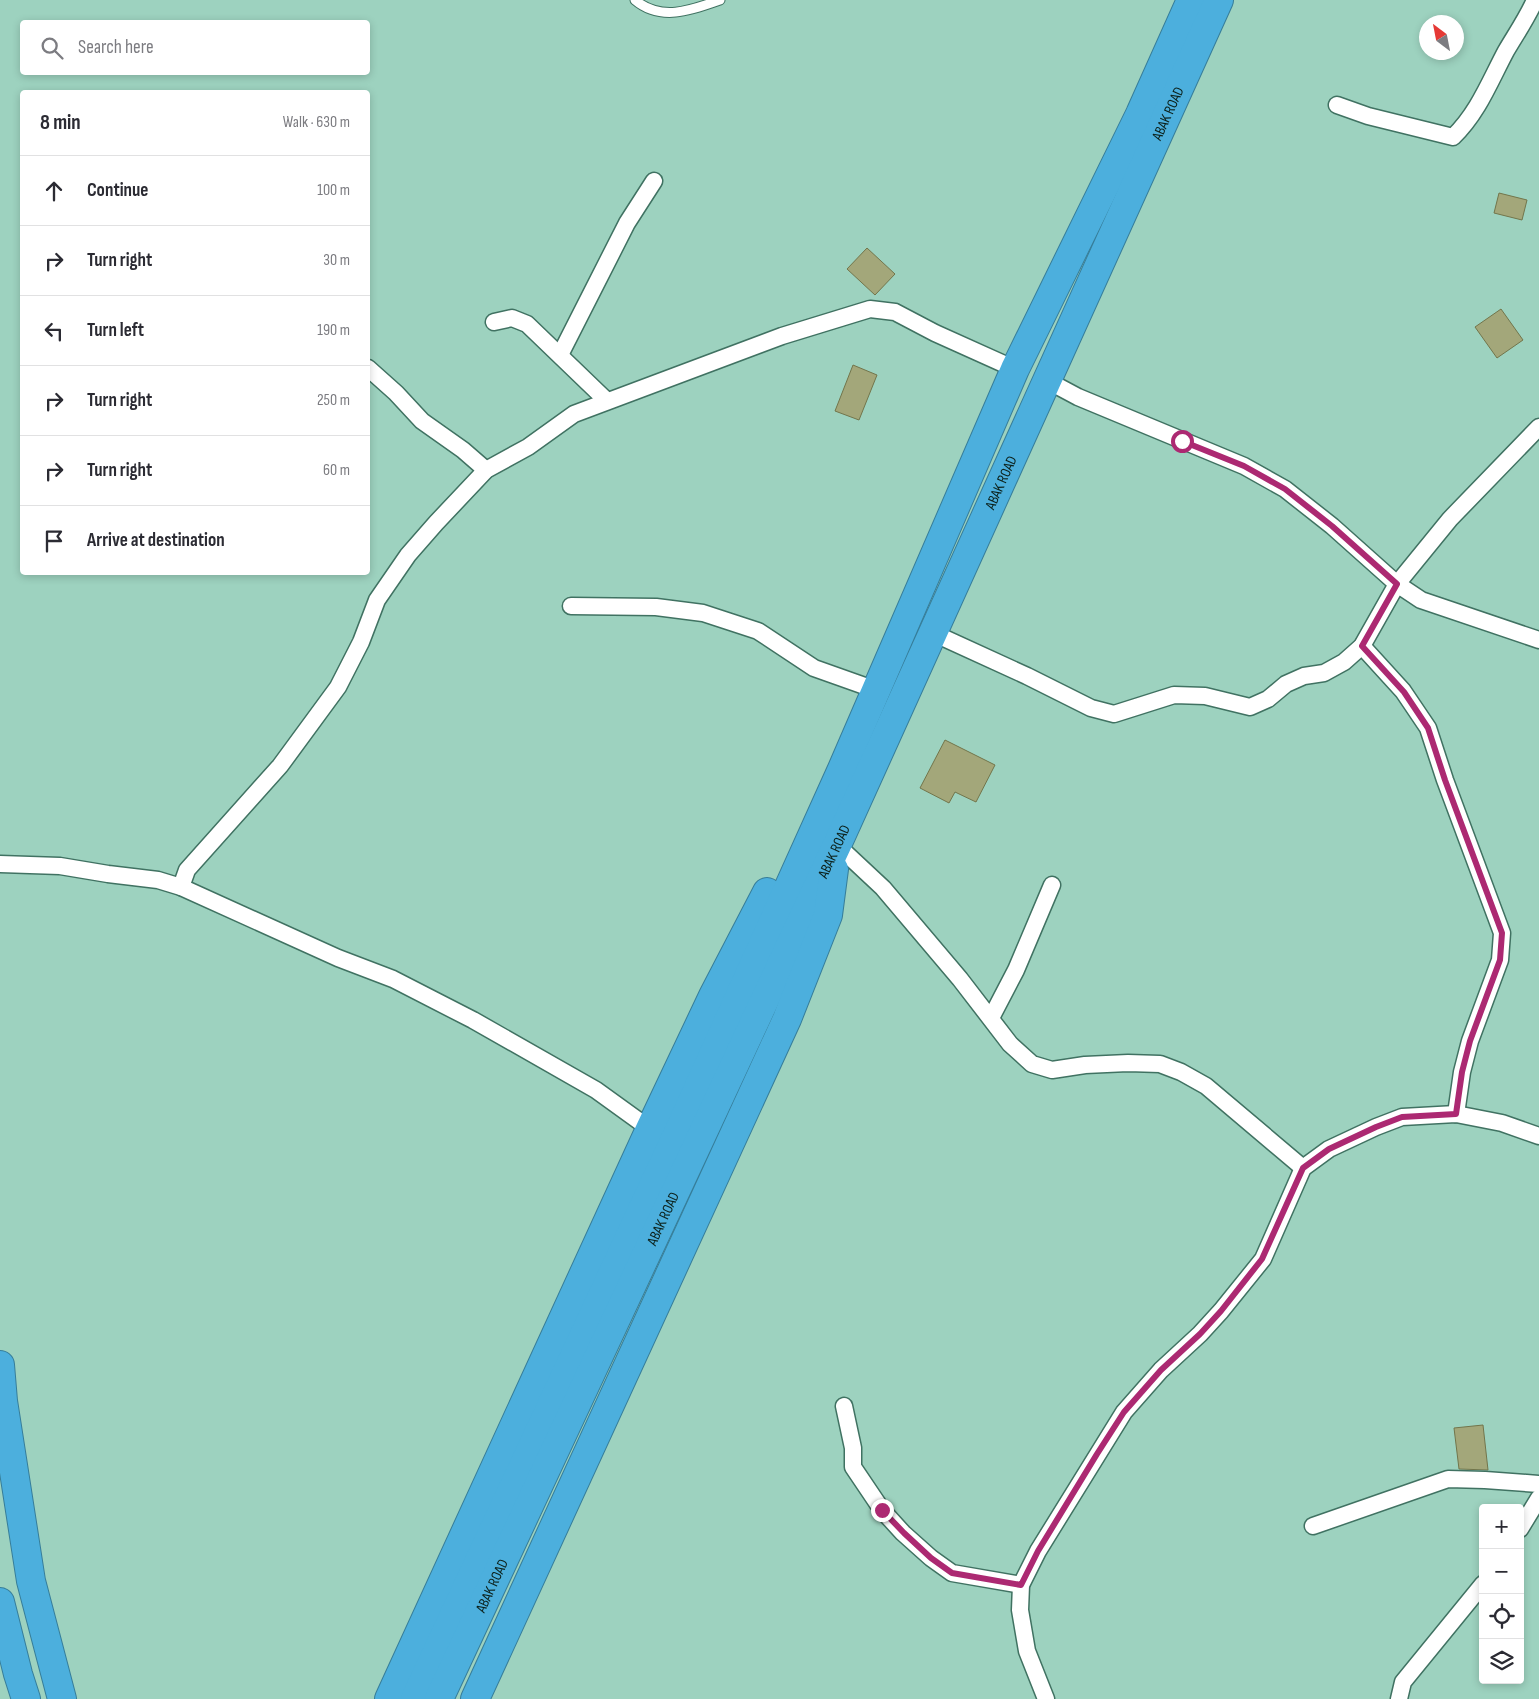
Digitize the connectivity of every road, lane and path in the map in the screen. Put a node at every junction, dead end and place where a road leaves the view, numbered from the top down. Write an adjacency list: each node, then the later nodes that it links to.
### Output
1 (635, 0): 2 (lane)
2 (720, 0)
3 (1191, 0): 10 (highway, ABAK ROAD)
4 (1219, 0): 12 (highway, ABAK ROAD)
5 (1535, 0): 6 (street)
6 (1337, 105)
7 (654, 181): 9 (street)
8 (494, 322): 9 (street)
9 (560, 355): 13 (street)
10 (1015, 369): 13 (street); 21 (highway, ABAK ROAD)
11 (370, 370): 15 (street)
12 (1048, 381): 16 (street); 18 (highway, ABAK ROAD)
13 (607, 401): 15 (street)
14 (1539, 427): 16 (street)
15 (486, 470): 26 (street)
16 (1397, 584): 19 (street); 20 (street)
17 (571, 606): 21 (street)
18 (933, 633): 20 (street); 23 (highway, ABAK ROAD)
19 (1539, 640)
20 (1362, 646): 28 (street)
21 (876, 690): 22 (highway, ABAK ROAD)
22 (842, 769): 29 (highway); 44 (highway, ABAK ROAD)
23 (836, 846): 27 (street); 45 (highway, ABAK ROAD); 46 (highway)
24 (0, 864): 26 (street)
25 (1052, 884): 27 (street)
26 (180, 887): 29 (street)
27 (991, 1018): 31 (street)
28 (1456, 1114): 30 (street); 31 (street)
29 (650, 1129): 43 (highway)
30 (1539, 1136)
31 (1303, 1168): 38 (street)
32 (0, 1365): 42 (highway)
33 (844, 1406): 38 (street)
34 (1539, 1484): 37 (street)
35 (1539, 1498): 36 (street)
36 (1524, 1522)
37 (1313, 1526)
38 (1021, 1585): 47 (street)
39 (1479, 1589): 48 (street)
40 (0, 1602): 41 (highway)
41 (26, 1699)
42 (62, 1699)
43 (389, 1699)
44 (415, 1699)
45 (439, 1699)
46 (475, 1699)
47 (1046, 1699)
48 (1399, 1699)

